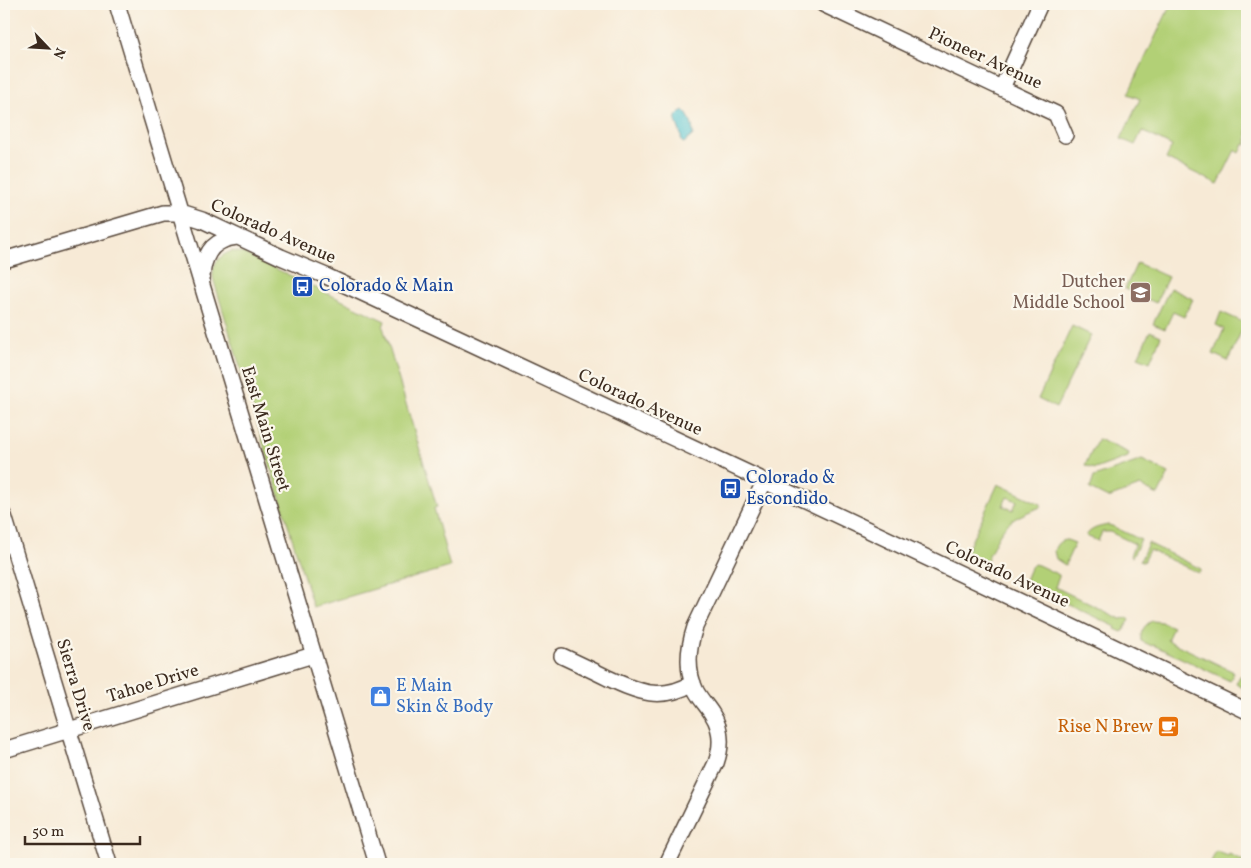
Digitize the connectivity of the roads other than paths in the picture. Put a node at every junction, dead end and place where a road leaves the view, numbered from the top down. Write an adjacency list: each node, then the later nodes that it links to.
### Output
1 (117, 4): 6 (street, East Main Street)
2 (823, 4): 4 (street, Pioneer Avenue)
3 (1040, 4): 4 (street)
4 (1002, 88): 5 (street, Pioneer Avenue)
5 (1065, 135)
6 (180, 213): 7 (street, Colorado Avenue); 8 (street, Colorado Avenue); 9 (street, East Main Street)
7 (238, 237): 9 (street); 10 (street, Colorado Avenue)
8 (4, 260)
9 (202, 286): 12 (street, East Main Street)
10 (764, 482): 14 (street); 15 (street, Colorado Avenue)
11 (4, 516): 16 (street, Sierra Drive)
12 (313, 654): 16 (street, Tahoe Drive); 19 (street, East Main Street)
13 (562, 656): 14 (street)
14 (693, 683): 20 (street)
15 (1247, 711)
16 (69, 730): 17 (street, Tahoe Drive); 18 (street, Sierra Drive)
17 (4, 750)
18 (109, 864)
19 (377, 864)
20 (667, 864)

